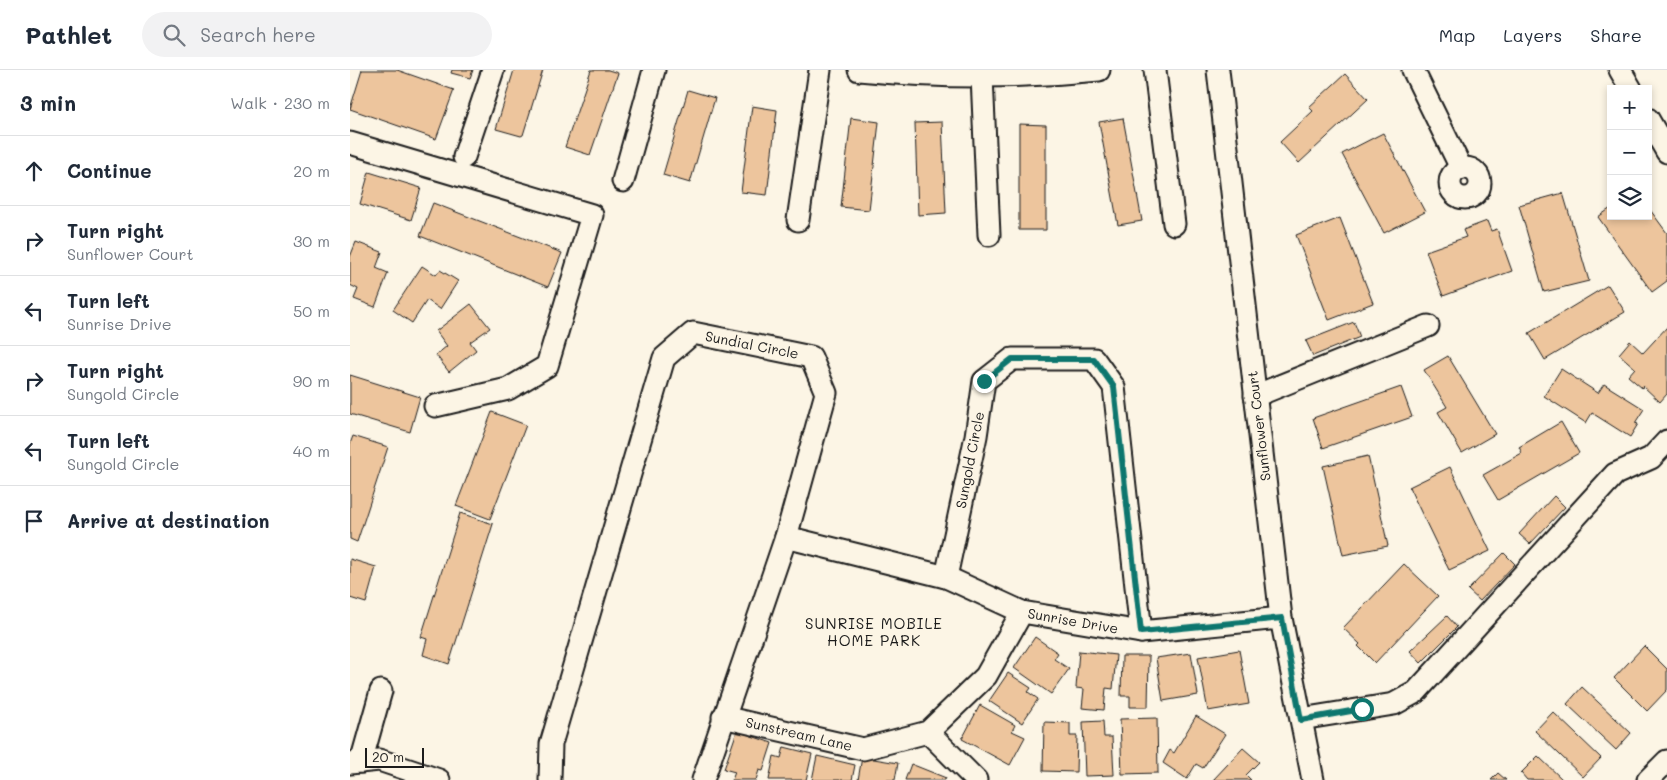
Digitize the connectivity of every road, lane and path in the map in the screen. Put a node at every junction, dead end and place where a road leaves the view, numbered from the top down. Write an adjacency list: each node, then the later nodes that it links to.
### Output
1 (493, 70): 15 (street)
2 (654, 70): 17 (street)
3 (820, 70): 18 (street)
4 (859, 70): 10 (street)
5 (1099, 70): 10 (street)
6 (1155, 70): 19 (street)
7 (1218, 70): 22 (street, Sunflower Court)
8 (1413, 70): 16 (street)
9 (1620, 70): 11 (street)
10 (982, 76): 20 (street)
11 (1629, 85)
12 (1652, 126): 14 (street)
13 (350, 143): 23 (street)
14 (1667, 152)
15 (464, 157)
16 (1461, 168)
17 (623, 181)
18 (798, 220)
19 (1174, 224)
20 (989, 235)
21 (1428, 326): 22 (street)
22 (1255, 396): 28 (street, Sunflower Court)
23 (435, 406)
24 (1667, 441): 32 (street)
25 (786, 537): 26 (street, Sunrise Drive); 31 (street, Sundial Circle); 37 (street, Sundial Circle)
26 (946, 577): 27 (street, Sunrise Drive); 29 (street, Sungold Circle)
27 (1022, 612): 29 (street, Sunrise Drive); 33 (street, Sunstream Lane)
28 (1282, 618): 29 (street, Sunrise Drive); 32 (street, Sunflower Court)
29 (1141, 632)
30 (381, 691): 35 (street)
31 (724, 717): 33 (street, Sunstream Lane); 38 (street, Sundial Circle)
32 (1301, 720): 40 (street, Sunflower Court)
33 (928, 732): 39 (street)
34 (1667, 761): 41 (street)
35 (356, 763): 36 (street)
36 (439, 780)
37 (550, 780)
38 (703, 780)
39 (976, 780)
40 (1313, 780)
41 (1648, 780)

